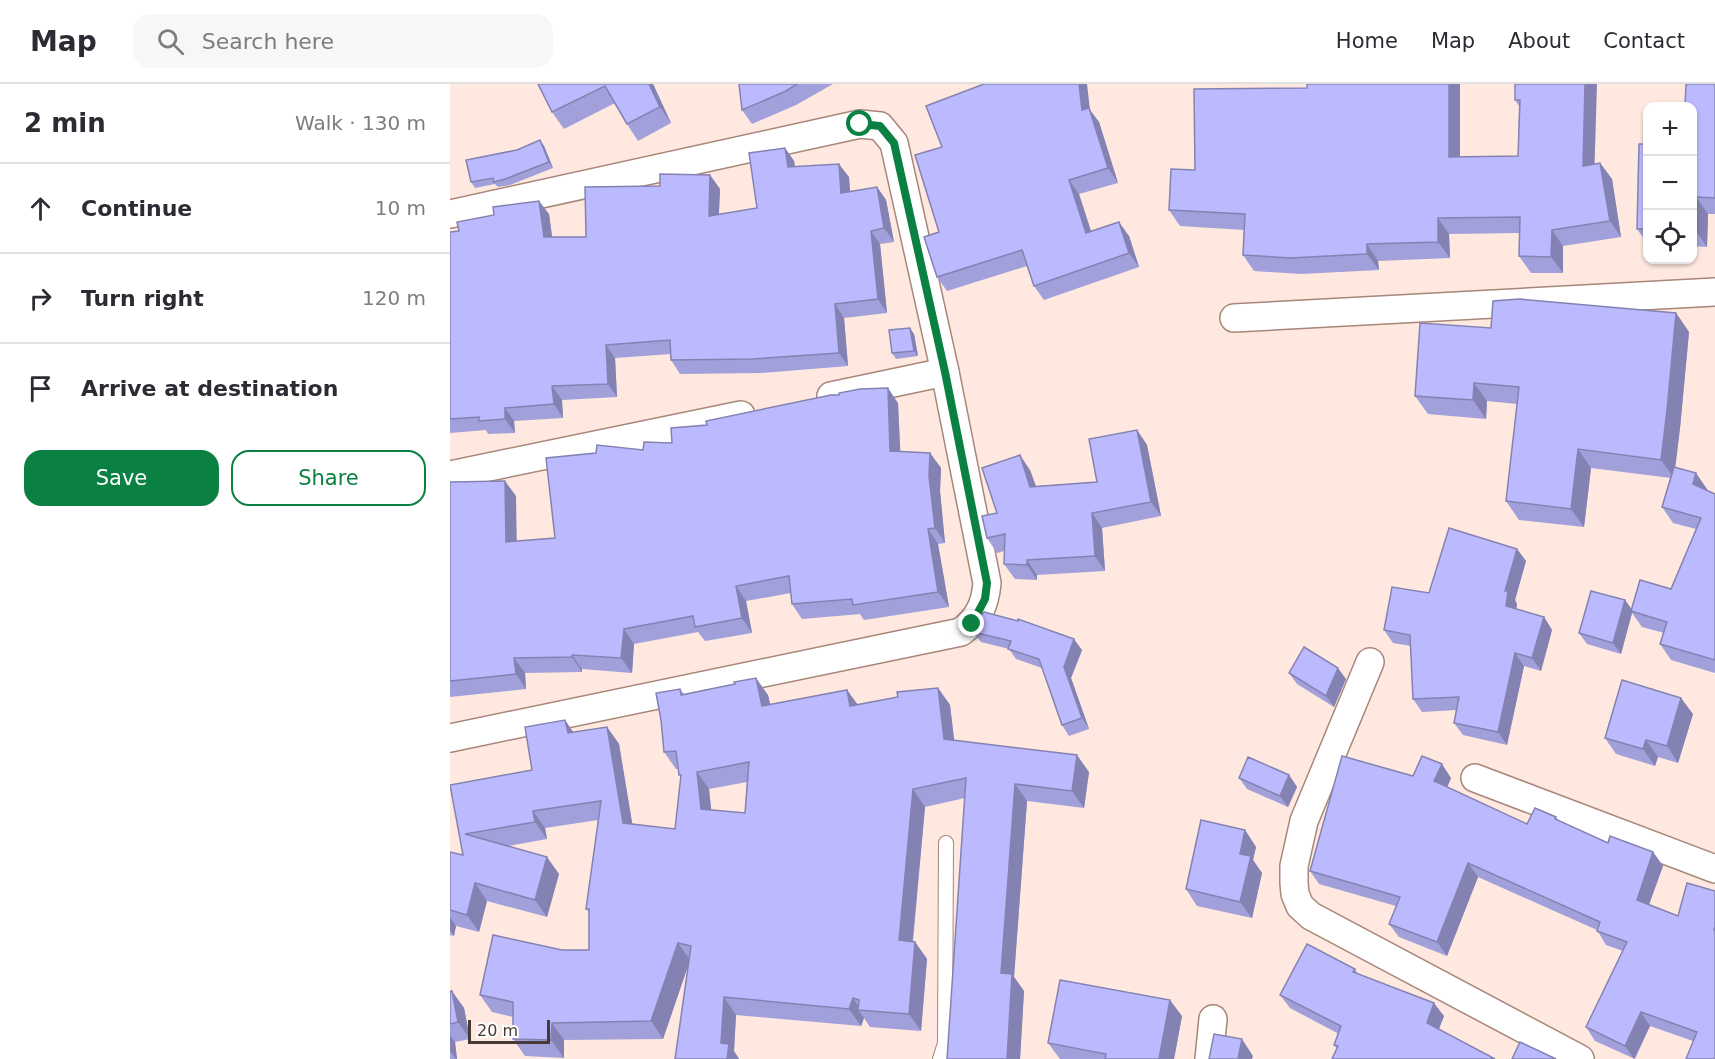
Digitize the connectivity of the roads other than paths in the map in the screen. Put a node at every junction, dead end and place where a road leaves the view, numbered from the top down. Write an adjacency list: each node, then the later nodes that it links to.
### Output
1 (450, 214): 4 (street)
2 (1715, 292): 3 (street)
3 (1234, 318)
4 (945, 372): 5 (street); 9 (street)
5 (807, 401)
6 (760, 411): 7 (street)
7 (450, 475)
8 (1370, 662): 16 (street)
9 (450, 738)
10 (1475, 778): 12 (street)
11 (946, 843): 14 (lane)
12 (1715, 869)
13 (1213, 1020): 15 (street)
14 (940, 1059)
15 (1209, 1059)
16 (1580, 1059)

